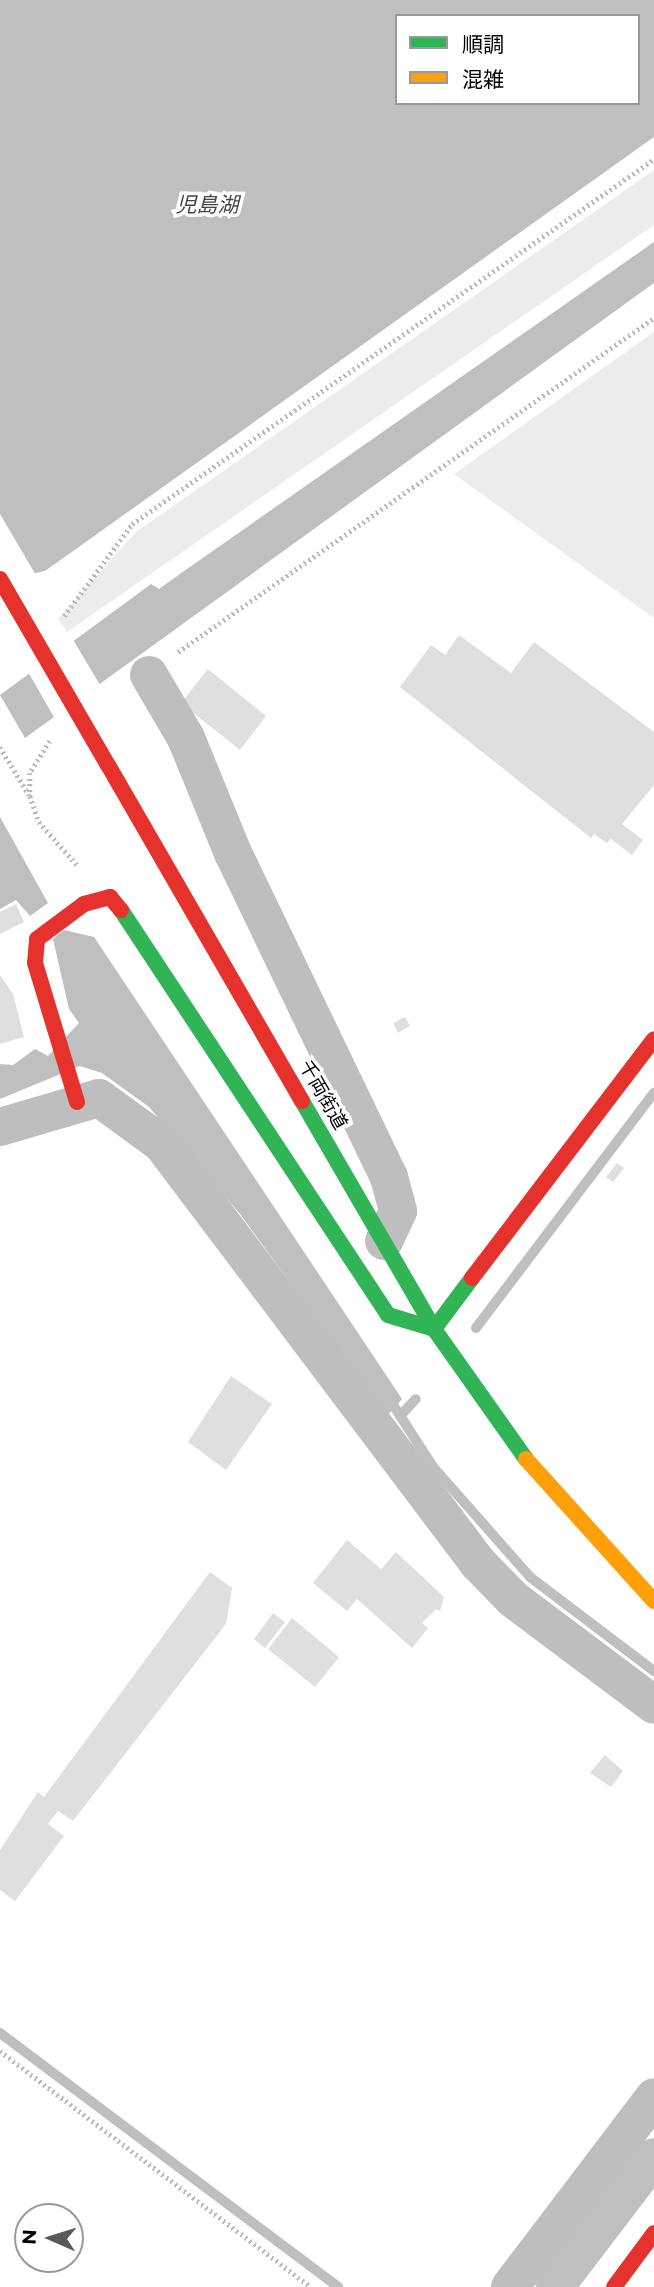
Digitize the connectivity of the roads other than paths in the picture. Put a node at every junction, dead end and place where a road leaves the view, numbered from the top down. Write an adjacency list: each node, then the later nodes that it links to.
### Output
1 (0, 579): 6 (street, 千両街道, bridge)
2 (149, 674): 6 (street)
3 (654, 1039): 7 (street)
4 (73, 1087): 5 (street); 7 (street); 9 (street)
5 (0, 1127)
6 (384, 1241): 7 (street, 千両街道)
7 (434, 1329): 8 (street, 千両街道)
8 (654, 1601)
9 (654, 1705)
10 (654, 2097): 12 (street)
11 (654, 2233): 13 (street)
12 (510, 2287)
13 (614, 2287)

